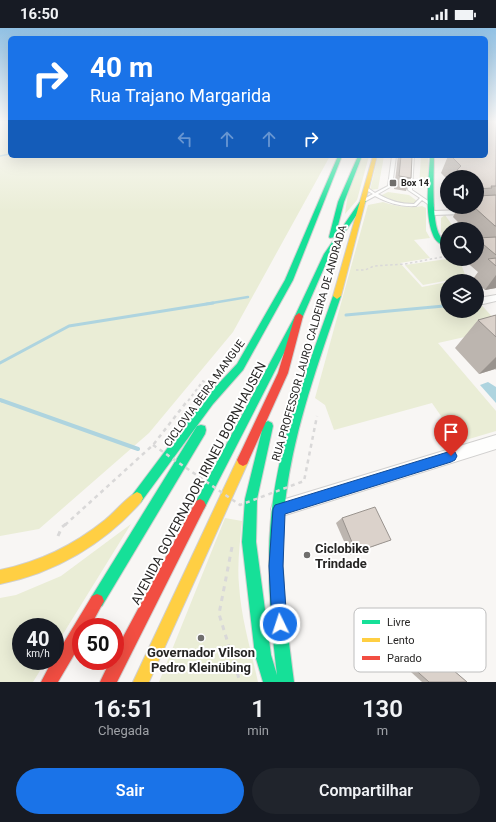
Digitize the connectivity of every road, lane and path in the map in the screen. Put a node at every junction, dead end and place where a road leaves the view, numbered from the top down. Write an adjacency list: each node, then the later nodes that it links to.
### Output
1 (339, 158): 20 (main road)
2 (359, 158): 14 (main road)
3 (375, 158): 7 (main road, RUA PROFESSOR LAURO CALDEIRA DE ANDRADA)
4 (394, 158): 8 (lane)
5 (412, 158): 9 (lane)
6 (432, 158): 11 (main road)
7 (367, 189): 8 (lane); 10 (main road, RUA PROFESSOR LAURO CALDEIRA DE ANDRADA)
8 (376, 194): 9 (lane); 10 (lane)
9 (421, 199): 11 (lane)
10 (363, 201): 14 (main road); 16 (main road, RUA PROFESSOR LAURO CALDEIRA DE ANDRADA)
11 (433, 210): 12 (street); 13 (main road)
12 (496, 210)
13 (440, 241)
14 (327, 254): 19 (main road)
15 (440, 257): 16 (path)
16 (345, 270): 29 (main road, RUA PROFESSOR LAURO CALDEIRA DE ANDRADA)
17 (496, 298): 18 (street)
18 (484, 300)
19 (299, 316): 21 (main road); 35 (main road, AVENIDA GOVERNADOR IRINEU BORNHAUSEN)
20 (240, 367): 33 (main road); 34 (main road, AVENIDA GOVERNADOR IRINEU BORNHAUSEN)
21 (283, 373): 36 (main road); 38 (main road)
22 (203, 381): 25 (path)
23 (316, 416): 28 (path, bridge)
24 (496, 442): 29 (street)
25 (153, 445): 28 (path, bridge); 31 (path)
26 (164, 449): 27 (path, CICLOVIA BEIRA MANGUE)
27 (160, 455)
28 (240, 505): 30 (path)
29 (279, 509): 39 (main road, RUA PROFESSOR LAURO CALDEIRA DE ANDRADA)
30 (238, 513)
31 (62, 528)
32 (232, 544): 37 (path)
33 (0, 577)
34 (49, 682)
35 (108, 682)
36 (141, 682)
37 (240, 682)
38 (271, 682)
39 (286, 682)

